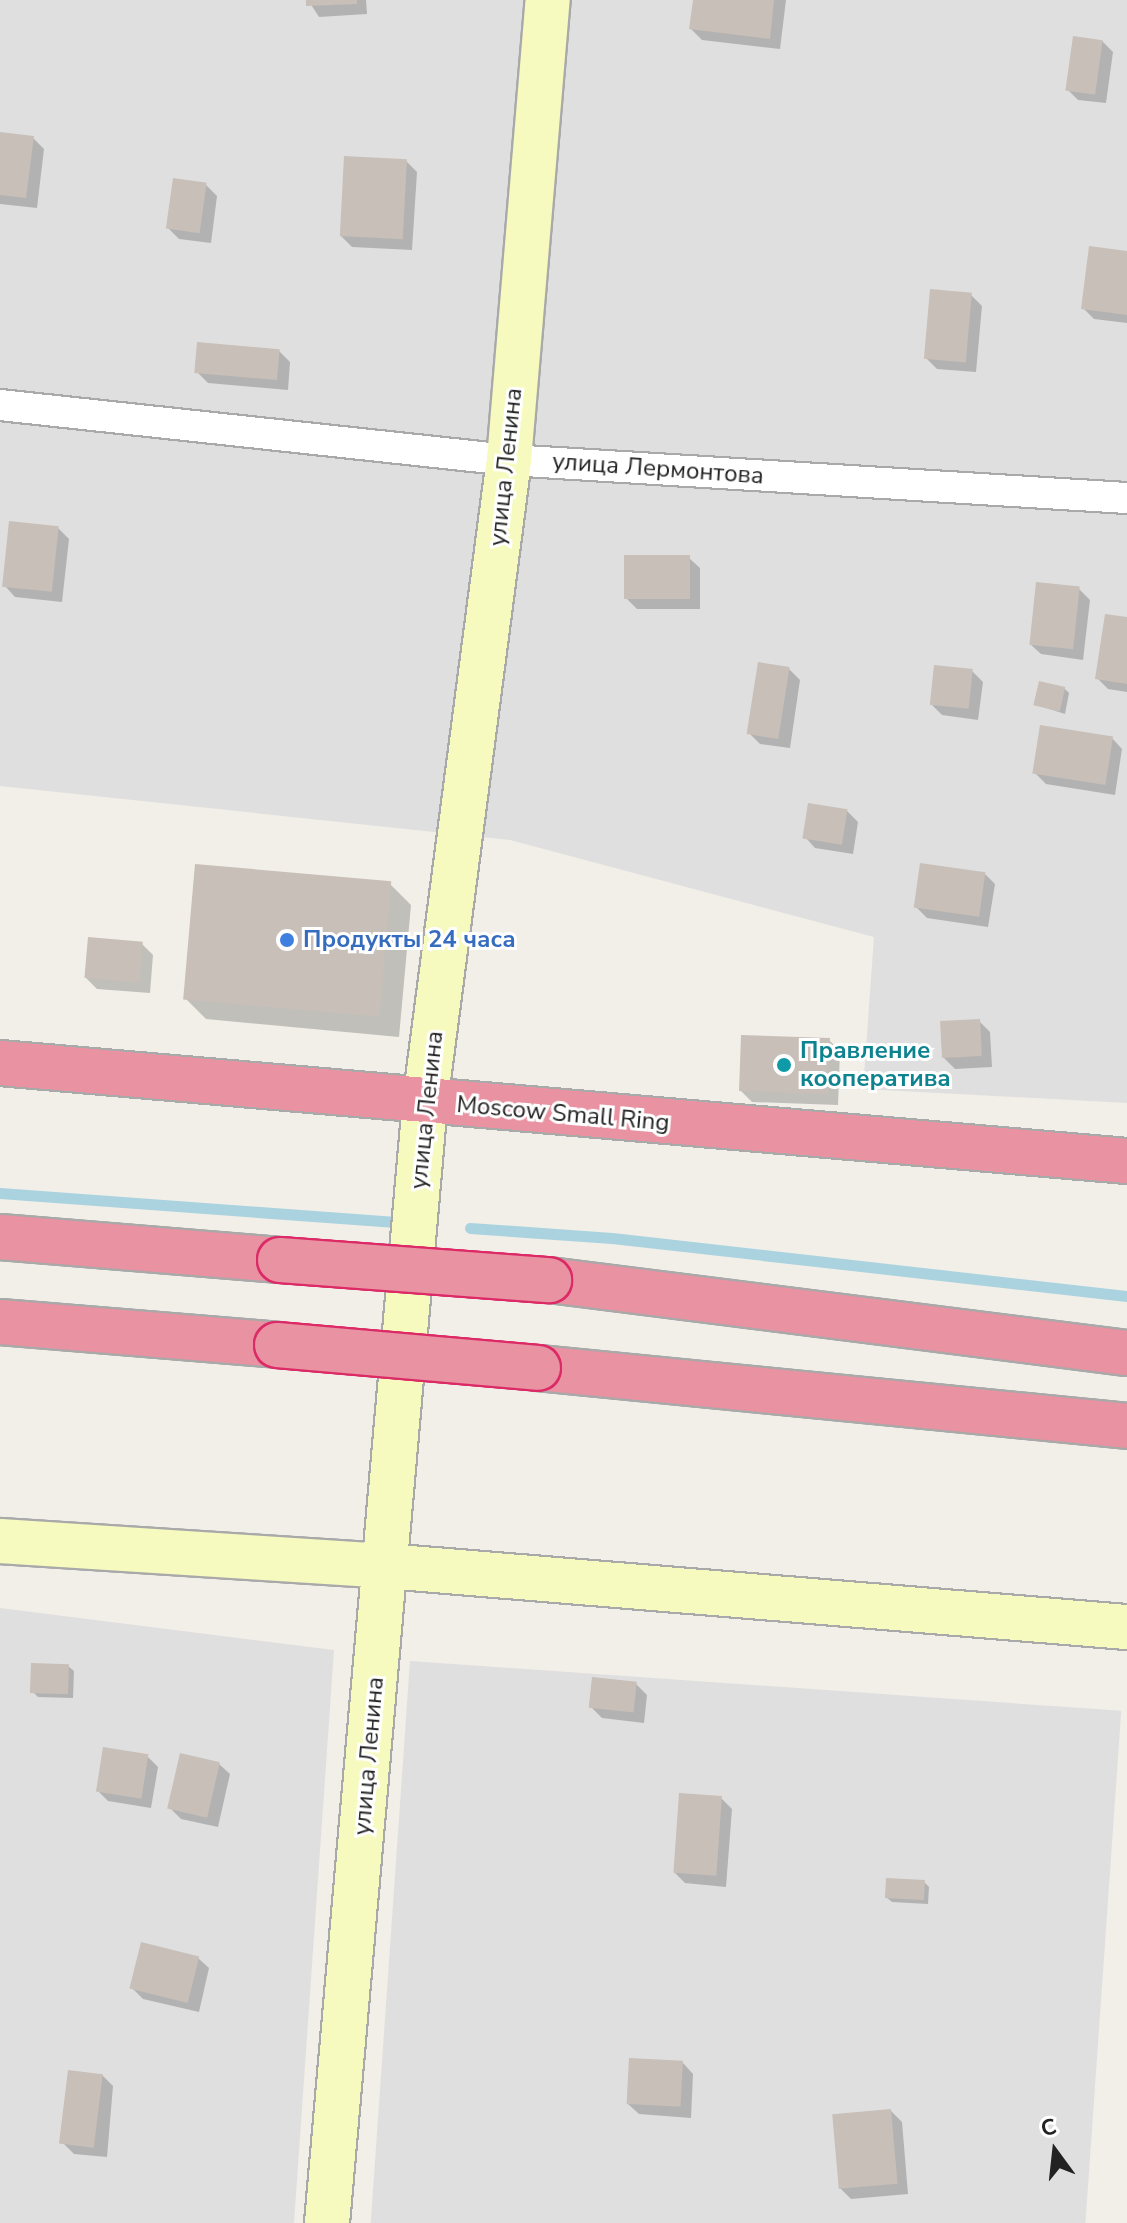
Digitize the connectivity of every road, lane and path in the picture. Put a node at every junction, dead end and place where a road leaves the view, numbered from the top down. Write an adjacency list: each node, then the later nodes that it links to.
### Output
1 (548, 0): 3 (street, улица Ленина)
2 (0, 405): 3 (street, улица Лермонтова)
3 (509, 460): 4 (street, улица Лермонтова); 6 (street, улица Ленина)
4 (1127, 498)
5 (0, 1063): 6 (highway, Moscow Small Ring)
6 (425, 1102): 7 (highway, Moscow Small Ring); 13 (street, улица Ленина)
7 (1127, 1161)
8 (0, 1237): 10 (highway, bridge)
9 (0, 1322): 11 (highway, bridge)
10 (1127, 1353)
11 (1127, 1426)
12 (0, 1541): 13 (street)
13 (386, 1566): 14 (street); 15 (street, улица Ленина)
14 (1127, 1627)
15 (327, 2223)

